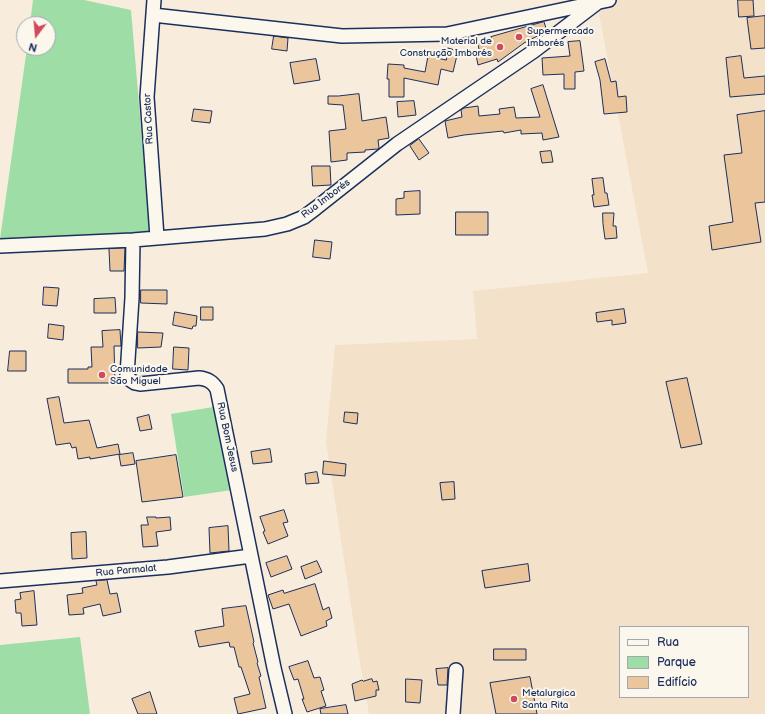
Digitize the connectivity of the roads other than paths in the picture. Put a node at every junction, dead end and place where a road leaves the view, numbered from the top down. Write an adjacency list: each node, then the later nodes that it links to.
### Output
1 (154, 0): 3 (street, Rua Castor)
2 (603, 1): 3 (street); 4 (street, Rua Imborés)
3 (153, 15): 4 (street, Rua Castor)
4 (157, 237): 5 (street, Rua Imborés)
5 (133, 240): 6 (street, Rua Imborés); 7 (street, Rua Bom Jesus)
6 (0, 246)
7 (251, 556): 8 (street, Rua Parmalat); 10 (street, Rua Bom Jesus)
8 (0, 581)
9 (456, 670): 11 (street)
10 (285, 714)
11 (453, 714)

